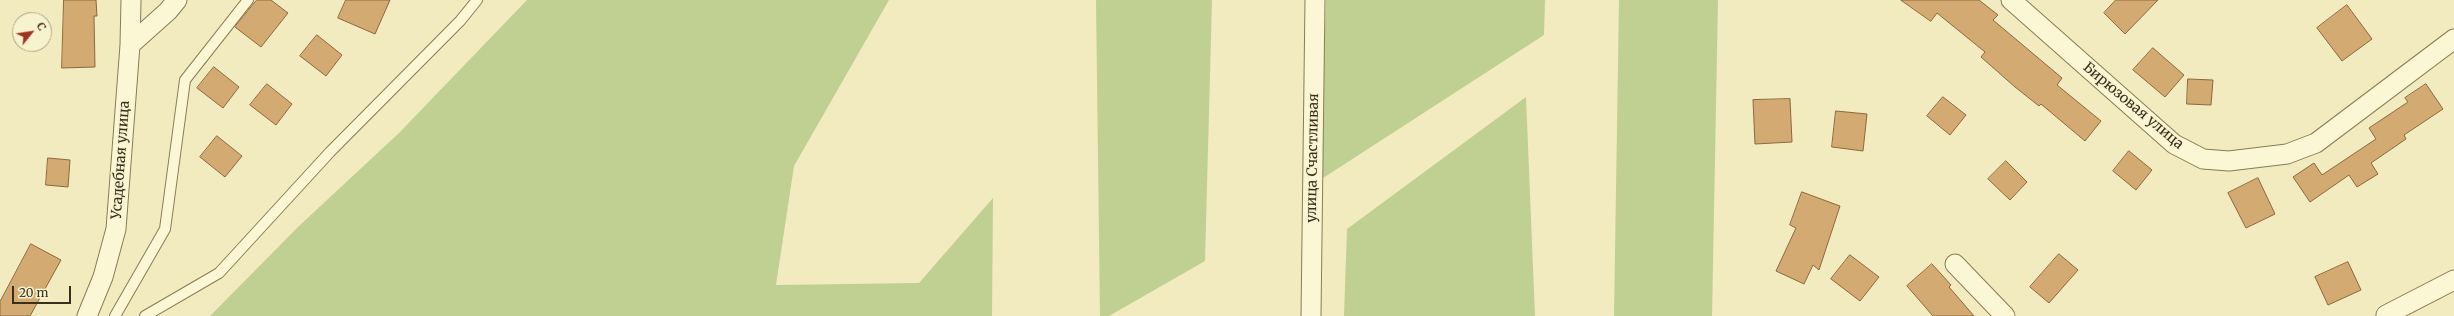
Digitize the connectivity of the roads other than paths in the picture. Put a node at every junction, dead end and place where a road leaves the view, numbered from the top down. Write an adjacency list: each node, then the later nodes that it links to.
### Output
1 (130, 0): 8 (street, Усадебная улица)
2 (177, 0): 8 (street)
3 (248, 0): 13 (lane)
4 (477, 0): 14 (lane)
5 (1315, 0): 15 (street, улица Счастливая)
6 (2011, 0): 7 (street, Бирюзовая улица)
7 (2454, 39)
8 (130, 45): 12 (street, Усадебная улица)
9 (1955, 264): 16 (street)
10 (2454, 280): 11 (street)
11 (2386, 315)
12 (87, 316)
13 (115, 316)
14 (145, 316)
15 (1311, 316)
16 (2005, 316)

